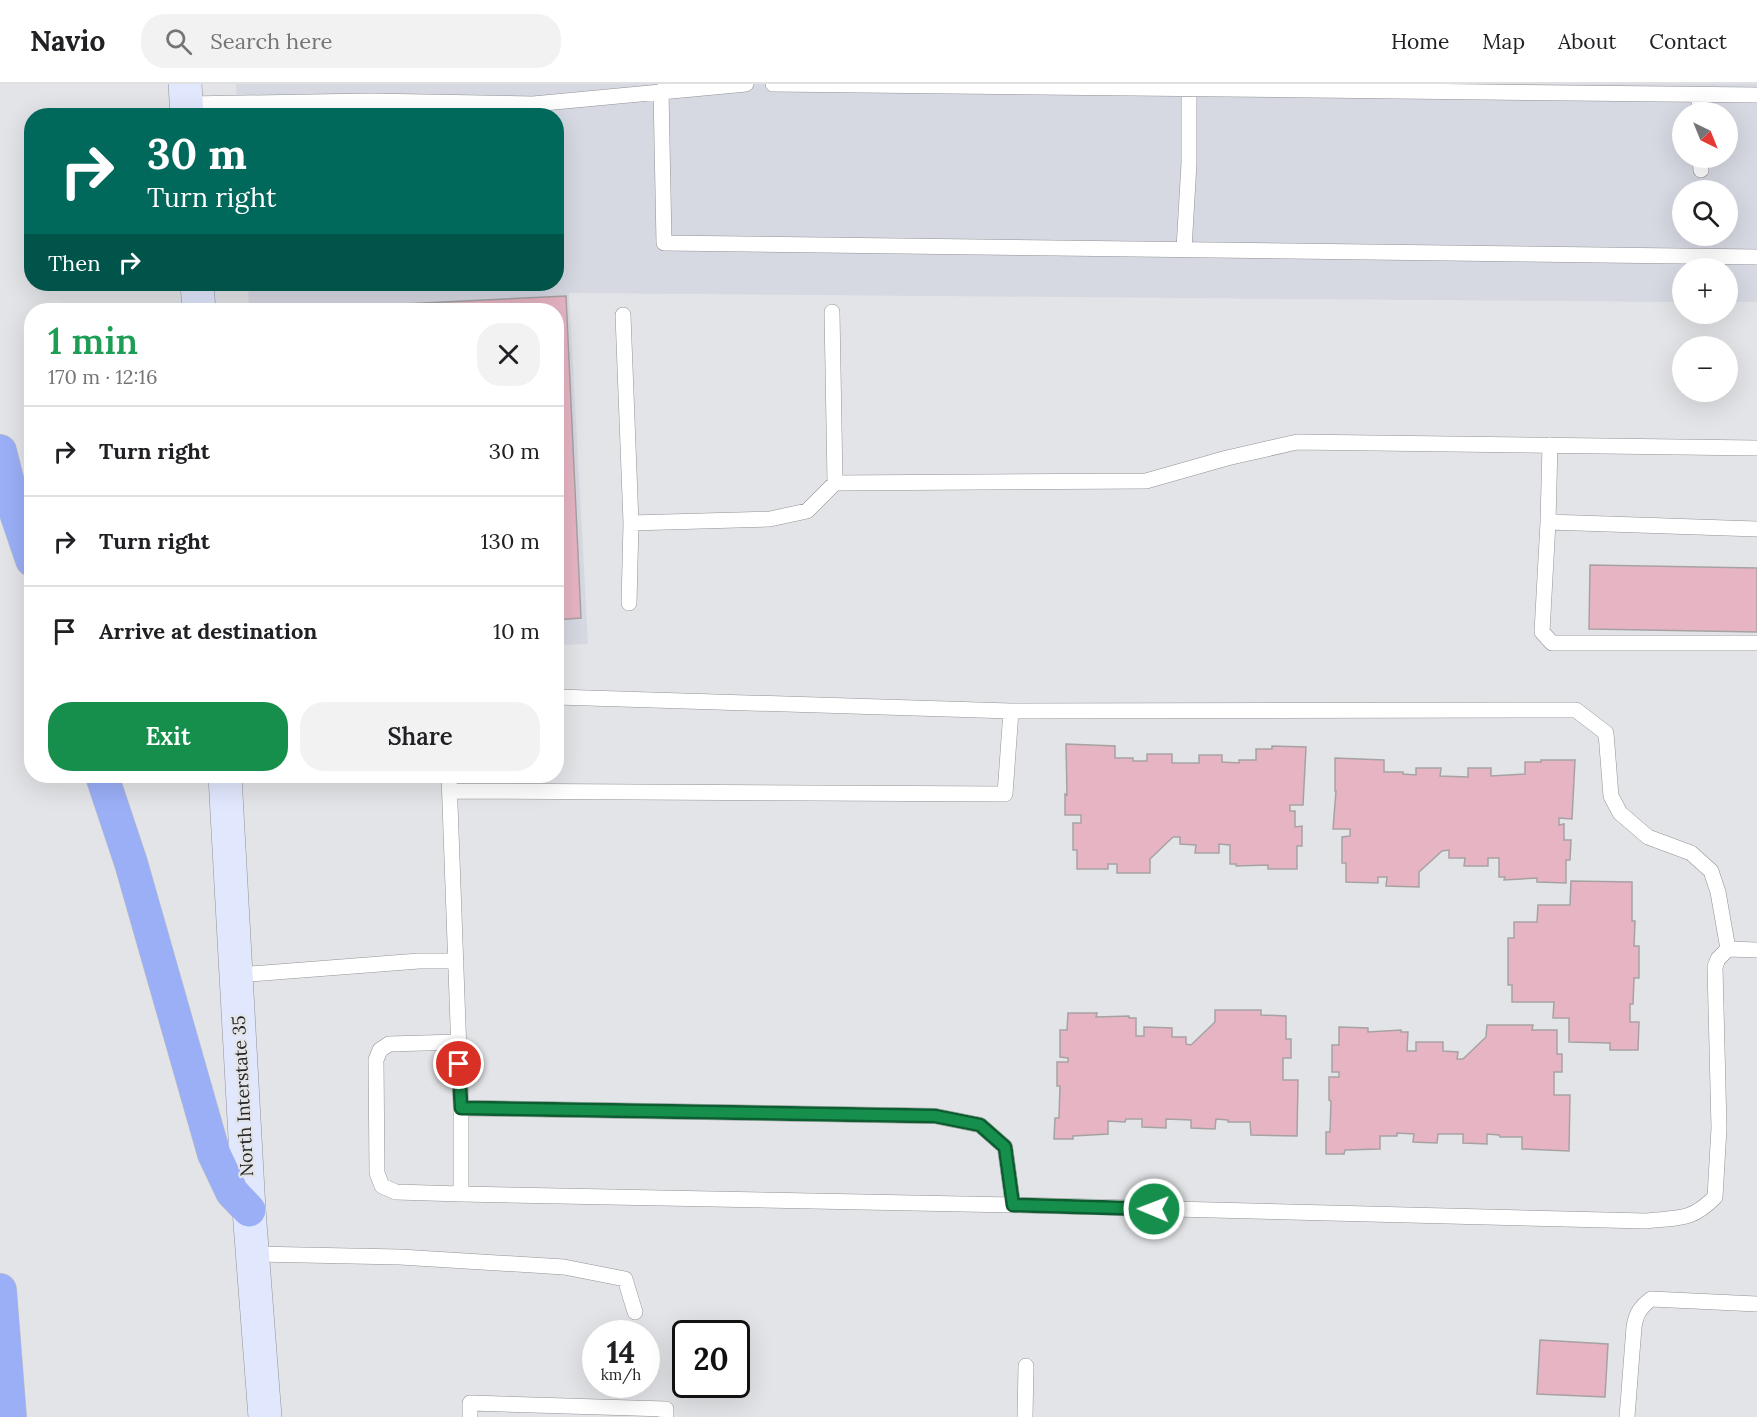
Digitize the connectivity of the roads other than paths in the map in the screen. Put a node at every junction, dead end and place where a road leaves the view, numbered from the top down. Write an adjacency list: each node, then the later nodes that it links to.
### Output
1 (746, 84): 4 (lane)
2 (773, 84): 3 (lane)
3 (1189, 87): 5 (lane); 10 (lane)
4 (661, 91): 9 (lane); 10 (lane)
5 (1699, 94): 6 (lane); 8 (lane)
6 (1757, 95)
7 (186, 101): 9 (lane)
8 (1699, 102)
9 (370, 108)
10 (1184, 249): 11 (lane)
11 (1757, 257)
12 (832, 312): 17 (lane)
13 (623, 315): 19 (lane)
14 (1550, 445): 15 (lane); 17 (lane); 18 (lane)
15 (1757, 448)
16 (0, 452): 21 (highway)
17 (835, 483): 19 (lane)
18 (1548, 522): 20 (lane); 23 (lane)
19 (632, 523): 22 (lane)
20 (1757, 529)
21 (24, 536)
22 (629, 603)
23 (1757, 643)
24 (564, 697): 25 (lane)
25 (1011, 711): 28 (lane); 29 (lane)
26 (104, 783): 37 (highway)
27 (225, 783): 32 (main road, North Interstate 35)
28 (450, 783): 31 (lane)
29 (1728, 949): 30 (lane); 36 (lane)
30 (1757, 950)
31 (456, 962): 32 (lane); 33 (lane)
32 (237, 975): 37 (main road, North Interstate 35)
33 (458, 1042): 34 (lane); 35 (lane)
34 (461, 1108): 35 (lane); 36 (lane)
35 (461, 1194): 36 (lane)
36 (1013, 1205)
37 (249, 1210): 38 (main road, North Interstate 35)
38 (252, 1254): 41 (lane); 44 (main road, North Interstate 35)
39 (0, 1290): 43 (highway)
40 (1757, 1304): 48 (lane)
41 (635, 1312)
42 (1026, 1366): 47 (lane)
43 (10, 1417)
44 (265, 1417)
45 (470, 1417): 46 (lane)
46 (666, 1417)
47 (1025, 1417)
48 (1627, 1417)

